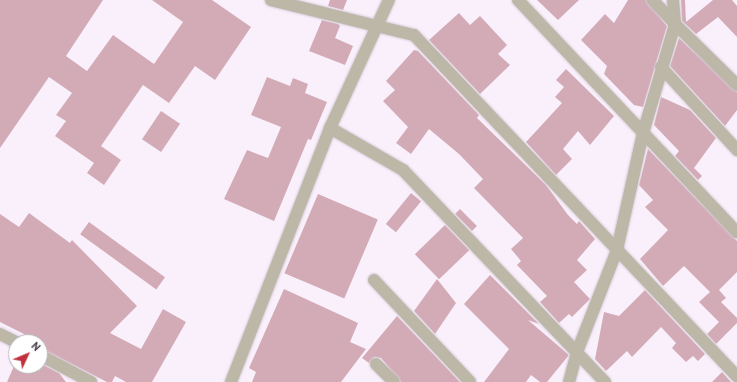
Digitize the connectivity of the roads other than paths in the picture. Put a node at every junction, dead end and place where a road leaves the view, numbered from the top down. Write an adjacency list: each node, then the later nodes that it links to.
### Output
1 (271, 0): 7 (street)
2 (389, 0): 7 (street)
3 (518, 0): 11 (street)
4 (653, 0): 6 (street)
5 (673, 0): 6 (street)
6 (675, 24): 8 (street); 9 (street)
7 (376, 27): 10 (street); 14 (street)
8 (662, 67): 11 (street); 12 (street)
9 (737, 85)
10 (330, 128): 16 (street); 21 (street)
11 (643, 133): 13 (street); 14 (street)
12 (737, 150)
13 (737, 232)
14 (617, 250): 16 (street); 19 (street)
15 (374, 280): 23 (street)
16 (577, 352): 24 (street); 25 (street)
17 (48, 359): 20 (street)
18 (376, 364): 22 (street)
19 (737, 377)
20 (91, 382)
21 (231, 382)
22 (394, 382)
23 (470, 382)
24 (569, 382)
25 (605, 382)

